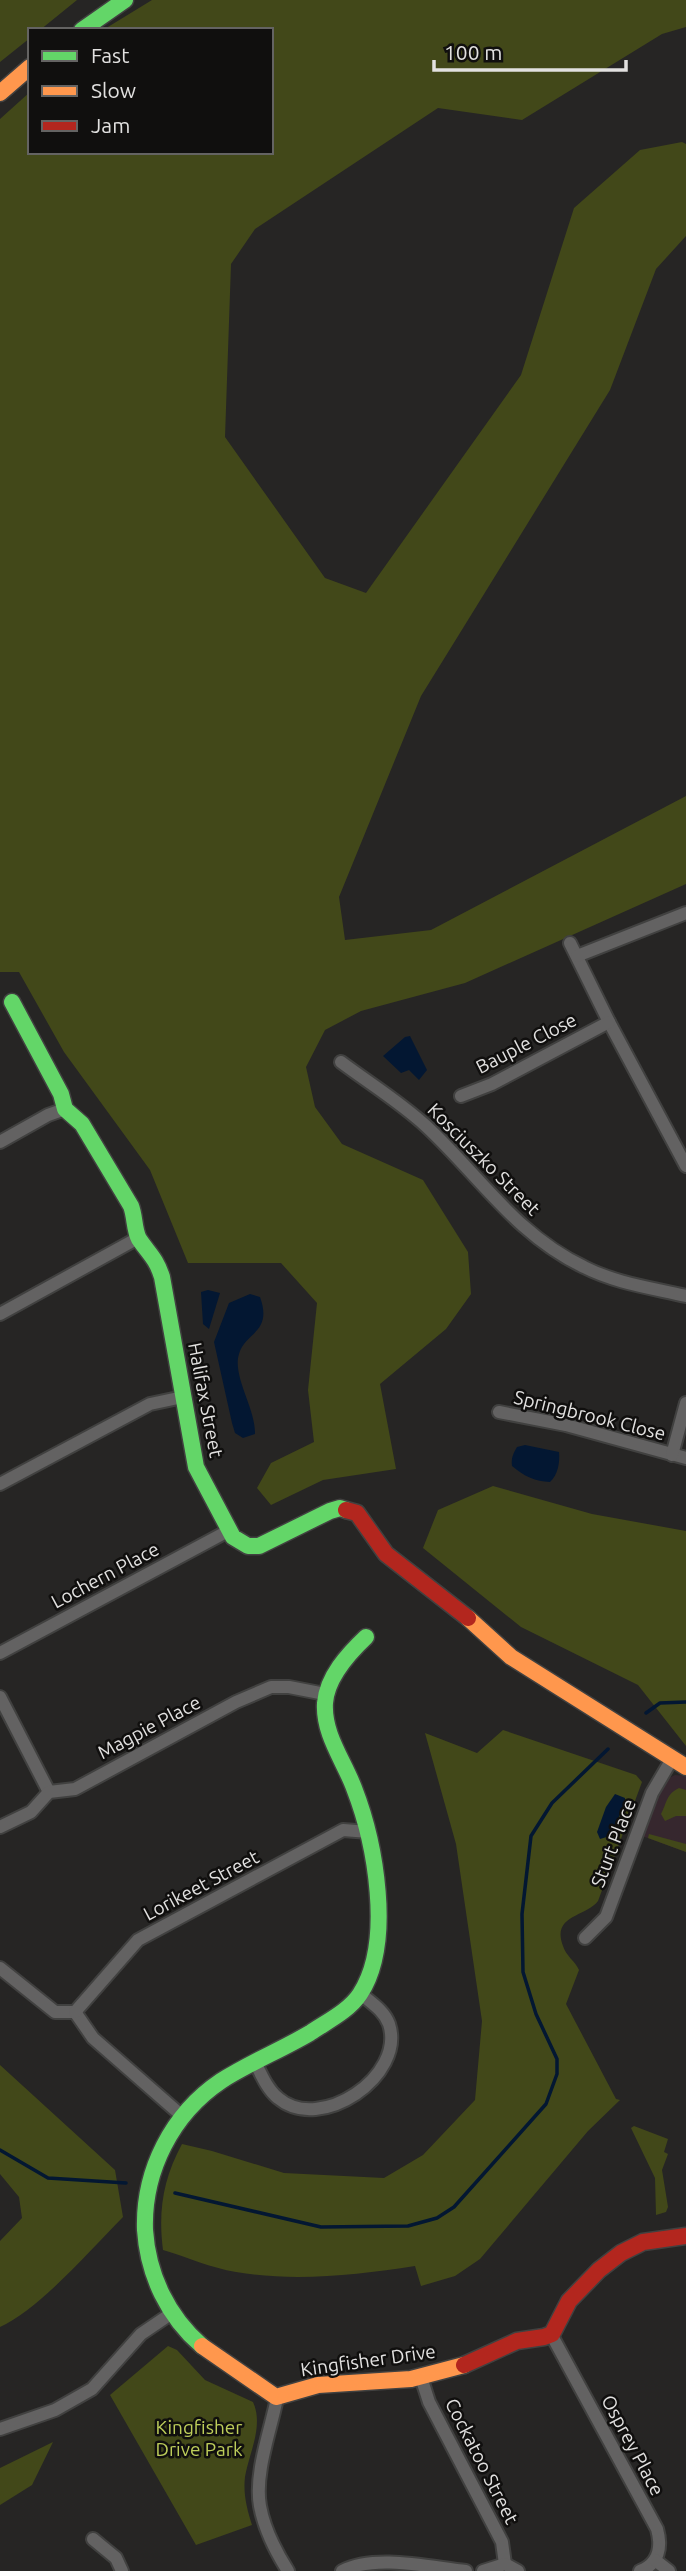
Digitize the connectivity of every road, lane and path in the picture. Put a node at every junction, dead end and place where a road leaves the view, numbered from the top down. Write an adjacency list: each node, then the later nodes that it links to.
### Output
1 (125, 0): 2 (street)
2 (85, 28)
3 (28, 69): 4 (street)
4 (0, 93)
5 (686, 913): 7 (street)
6 (570, 943): 7 (street)
7 (577, 956): 9 (street)
8 (12, 1002): 12 (street, Halifax Street)
9 (609, 1022): 11 (street, Bauple Close); 14 (street)
10 (341, 1062): 16 (street, Kosciuszko Street)
11 (461, 1096)
12 (65, 1108): 13 (street); 15 (street, Halifax Street)
13 (0, 1142)
14 (686, 1166)
15 (138, 1238): 17 (street); 18 (street, Halifax Street)
16 (686, 1296)
17 (0, 1314)
18 (183, 1397): 23 (street); 24 (street, Halifax Street)
19 (686, 1403): 21 (street)
20 (499, 1412): 21 (street, Springbrook Close)
21 (672, 1455): 22 (street, Springbrook Close)
22 (686, 1458)
23 (0, 1484)
24 (228, 1531): 26 (street, Lochern Place); 29 (street)
25 (366, 1637): 27 (street)
26 (0, 1653)
27 (325, 1695): 30 (street, Magpie Place); 32 (street)
28 (0, 1697): 30 (street)
29 (679, 1763): 33 (street, Sturt Place)
30 (49, 1792): 31 (street)
31 (0, 1827)
32 (369, 1832): 35 (street); 36 (street, Lorikeet Street)
33 (585, 1938)
34 (0, 1968): 36 (street)
35 (360, 1993): 37 (street); 37 (street)
36 (75, 2011): 38 (street)
37 (255, 2062): 38 (street)
38 (181, 2115): 40 (street)
39 (686, 2236): 41 (street)
40 (172, 2313): 43 (street); 44 (street)
41 (551, 2334): 42 (street, Kingfisher Drive); 46 (street, Osprey Place)
42 (421, 2377): 43 (street, Kingfisher Drive); 47 (street, Cockatoo Street)
43 (277, 2398): 49 (street)
44 (0, 2429)
45 (93, 2539): 48 (street)
46 (655, 2560): 54 (street); 55 (street)
47 (505, 2564): 52 (street); 53 (street)
48 (122, 2571)
49 (288, 2571)
50 (342, 2571): 51 (street)
51 (466, 2571)
52 (483, 2571)
53 (518, 2571)
54 (640, 2571)
55 (669, 2571)

